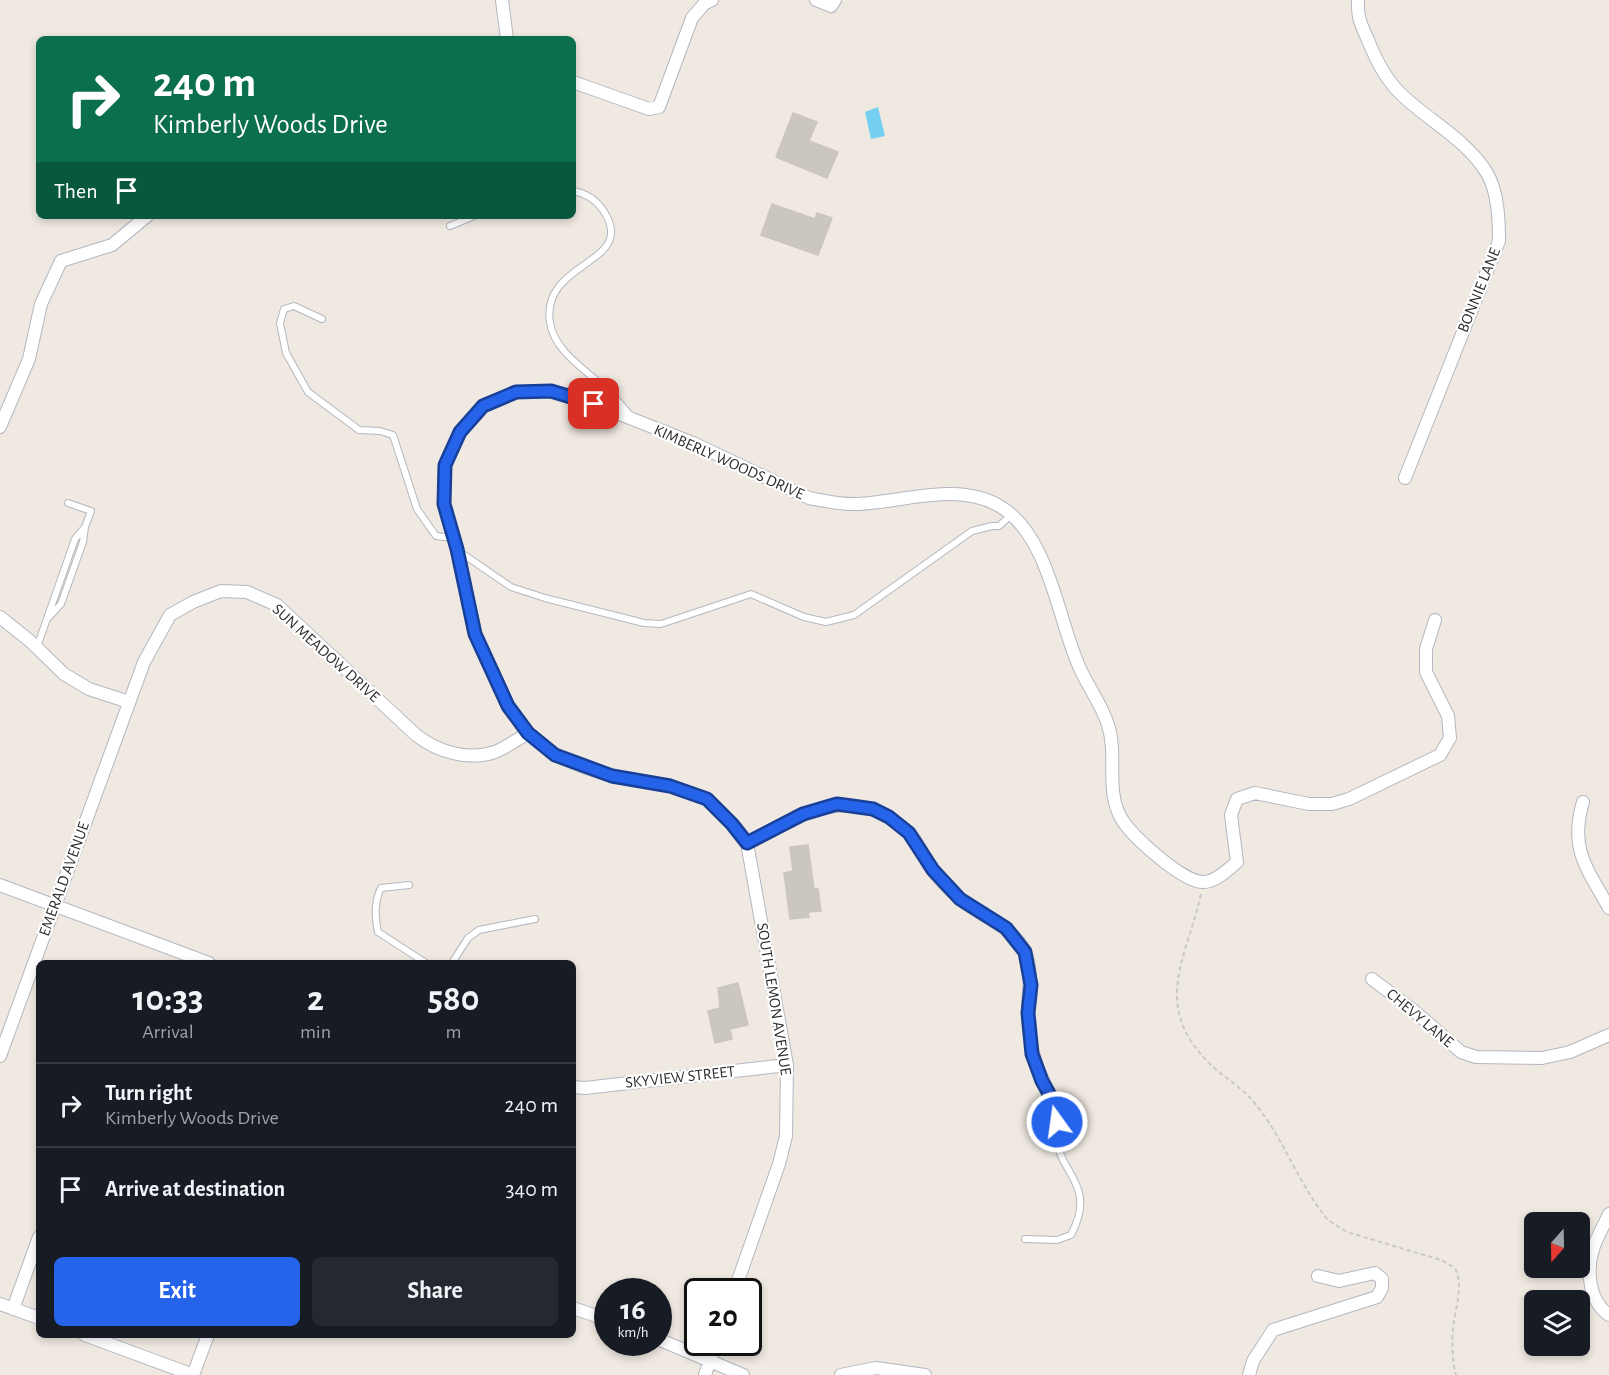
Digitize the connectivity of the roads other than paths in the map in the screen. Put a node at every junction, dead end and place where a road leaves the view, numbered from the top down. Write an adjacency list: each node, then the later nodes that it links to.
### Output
1 (502, 0): 6 (street)
2 (712, 0): 7 (street)
3 (816, 0): 5 (street)
4 (1358, 0): 15 (street, BONNIE LANE)
5 (833, 3)
6 (507, 36)
7 (576, 83)
8 (576, 191): 13 (lane)
9 (143, 219): 14 (street)
10 (467, 219): 11 (lane)
11 (450, 226)
12 (322, 319): 18 (lane)
13 (634, 420): 17 (street, KIMBERLY WOODS DRIVE); 18 (street, KIMBERLY WOODS DRIVE)
14 (0, 427)
15 (1405, 478)
16 (68, 503): 21 (lane)
17 (1011, 514): 18 (lane); 20 (street, KIMBERLY WOODS DRIVE)
18 (456, 544): 23 (street, KIMBERLY WOODS DRIVE)
19 (0, 617): 21 (street)
20 (1435, 620)
21 (37, 648): 22 (street)
22 (129, 702): 23 (street, SUN MEADOW DRIVE); 28 (street, EMERALD AVENUE)
23 (528, 733): 25 (street, KIMBERLY WOODS DRIVE)
24 (1583, 802): 29 (street)
25 (747, 843): 37 (street, SOUTH LEMON AVENUE); 39 (street)
26 (0, 885): 28 (street)
27 (409, 885): 32 (lane)
28 (54, 907): 31 (street); 36 (street, EMERALD AVENUE)
29 (1609, 908)
30 (535, 919): 33 (lane)
31 (201, 960)
32 (421, 960)
33 (454, 960)
34 (1372, 979): 35 (street, CHEVY LANE)
35 (1609, 1035)
36 (0, 1056)
37 (787, 1065): 38 (street, SKYVIEW STREET); 44 (street, SOUTH LEMON AVENUE)
38 (576, 1087)
39 (1058, 1110): 41 (lane)
40 (1609, 1214): 49 (street)
41 (1025, 1239)
42 (36, 1245): 46 (street)
43 (1318, 1276): 61 (street)
44 (739, 1278)
45 (0, 1304): 46 (street)
46 (13, 1309): 50 (street)
47 (576, 1309): 48 (street)
48 (594, 1315)
49 (1609, 1315)
50 (36, 1317)
51 (93, 1338): 56 (street)
52 (207, 1338): 56 (street)
53 (672, 1345): 55 (street)
54 (712, 1356): 55 (street)
55 (710, 1361): 57 (street); 58 (street)
56 (193, 1375)
57 (705, 1375)
58 (743, 1375)
59 (841, 1375): 60 (street)
60 (925, 1375)
61 (1249, 1375)

